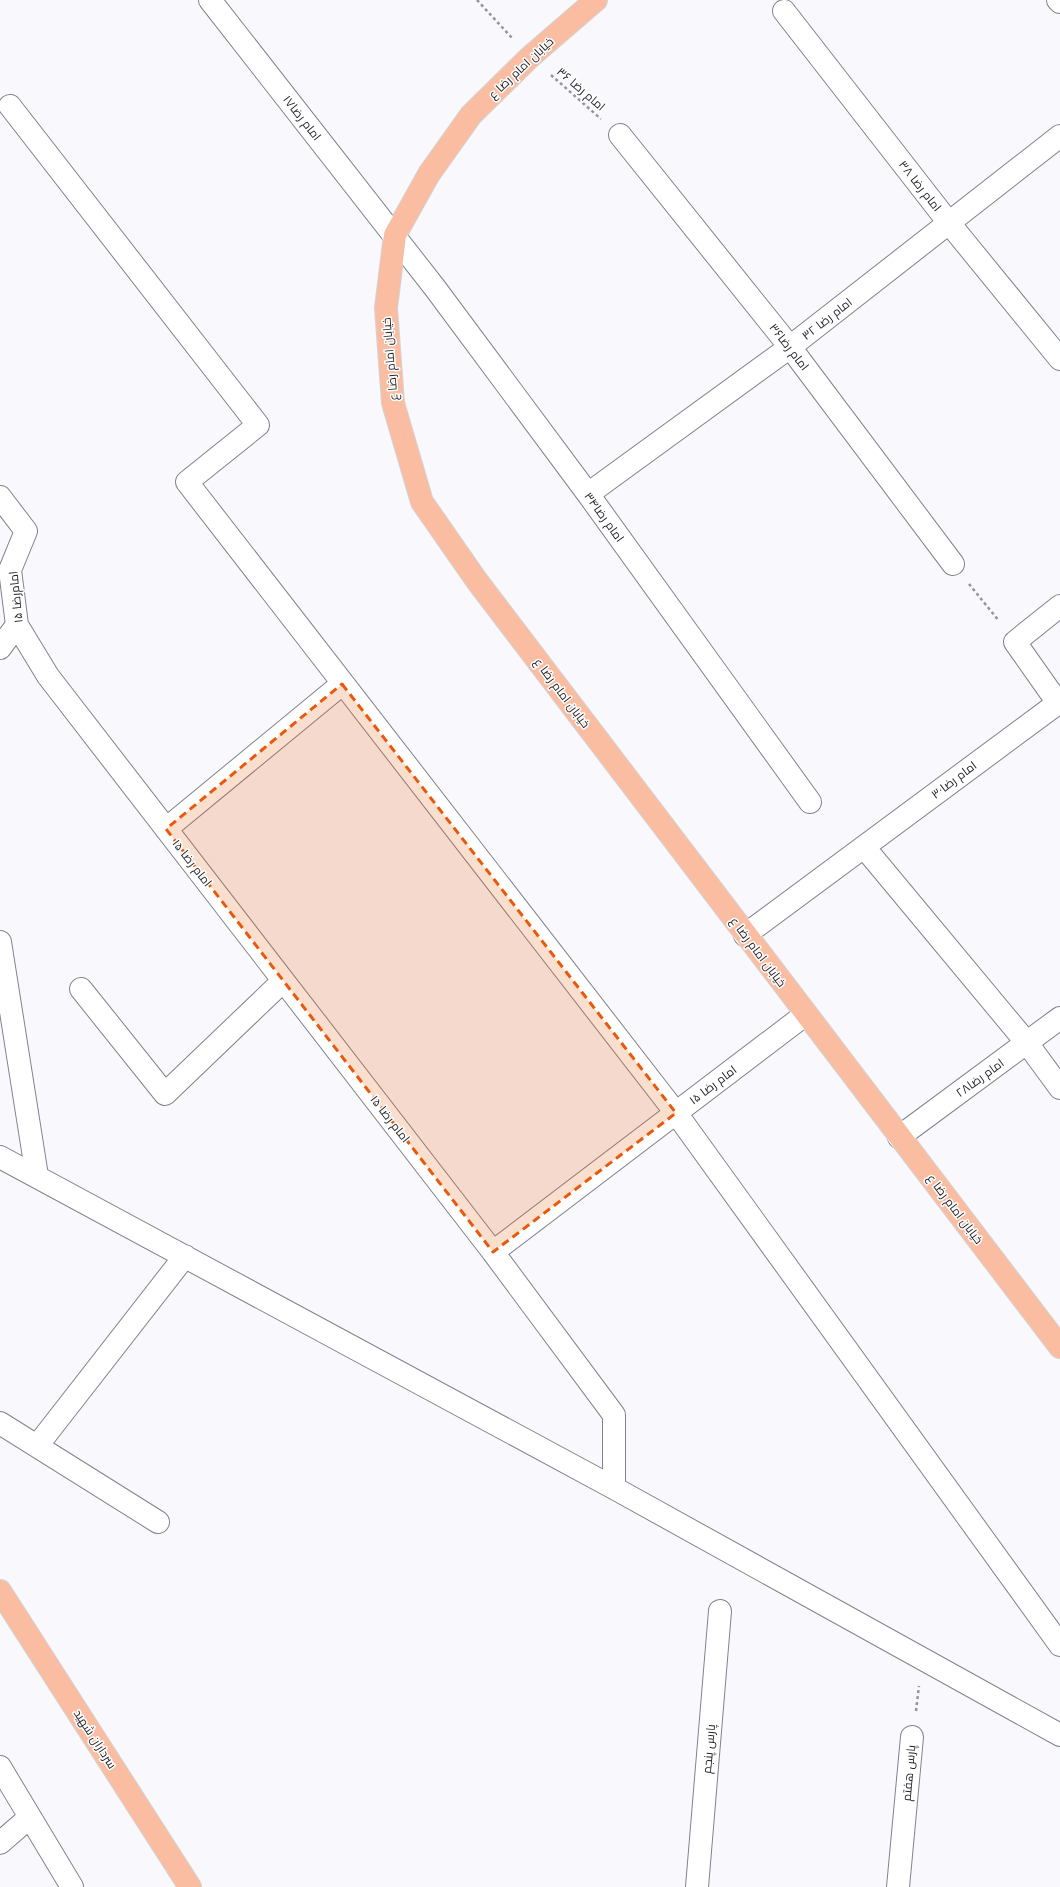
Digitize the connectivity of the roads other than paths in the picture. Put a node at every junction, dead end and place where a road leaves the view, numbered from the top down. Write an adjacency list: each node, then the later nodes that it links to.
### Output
1 (210, 0): 8 (street, امام رضا۱۷)
2 (596, 0): 8 (main road, خیابان امام رضا ع)
3 (784, 11): 7 (street, امام رضا ۳۸)
4 (10, 106): 18 (street)
5 (620, 135): 9 (street, امام رضا۳۶)
6 (1060, 136): 7 (street, امام رضا ۳۲)
7 (949, 223): 9 (street, امام رضا ۳۲); 10 (street, امام رضا ۳۸)
8 (395, 235): 11 (street, امام رضا۳۴); 23 (main road, خیابان امام رضا ع)
9 (790, 347): 11 (street, امام رضا ۳۲); 13 (street, امام رضا۳۶)
10 (1060, 359)
11 (588, 494): 20 (street, امام رضا۳۴)
12 (0, 497): 15 (street, امام‌رضا ۱۵)
13 (953, 564)
14 (1060, 606): 19 (street, امام رضا۳۰)
15 (17, 625): 16 (street); 17 (street, امام‌رضا ۱۵)
16 (0, 648)
17 (48, 676): 21 (street, ۱۵ امام رضا)
18 (342, 684): 21 (street); 31 (street)
19 (1059, 704): 22 (street, امام رضا۳۰)
20 (810, 802)
21 (166, 829): 25 (street, ۱۵ امام رضا)
22 (864, 847): 23 (street, امام رضا۳۰); 29 (street)
23 (745, 935): 27 (main road, خیابان امام رضا ع)
24 (0, 942): 34 (street)
25 (284, 981): 26 (street); 35 (street, ۱۵ امام رضا)
26 (81, 989)
27 (806, 1014): 31 (street, ۱۵ امام رضا); 32 (main road, خیابان امام رضا ع)
28 (1060, 1018): 29 (street, امام رضا۲۸)
29 (1027, 1043): 30 (street); 32 (street, امام رضا۲۸)
30 (1060, 1088)
31 (676, 1113): 35 (street, ۱۵ امام رضا); 44 (street)
32 (899, 1136): 37 (main road, خیابان امام رضا ع)
33 (0, 1157): 34 (street)
34 (36, 1176): 36 (street)
35 (493, 1252): 40 (street)
36 (185, 1256): 39 (street); 40 (street)
37 (1060, 1347)
38 (0, 1423): 39 (street)
39 (37, 1446): 41 (street)
40 (614, 1488): 45 (street)
41 (158, 1522)
42 (0, 1591): 51 (main road, سرداران شهید)
43 (720, 1611): 52 (street, پارس‌‌ پنجم)
44 (1060, 1645)
45 (1060, 1735)
46 (912, 1737): 53 (street, پارس‌‌ هفتم)
47 (0, 1767): 48 (street)
48 (30, 1817): 49 (street); 50 (street)
49 (0, 1843)
50 (72, 1887)
51 (190, 1887)
52 (697, 1887)
53 (898, 1887)

